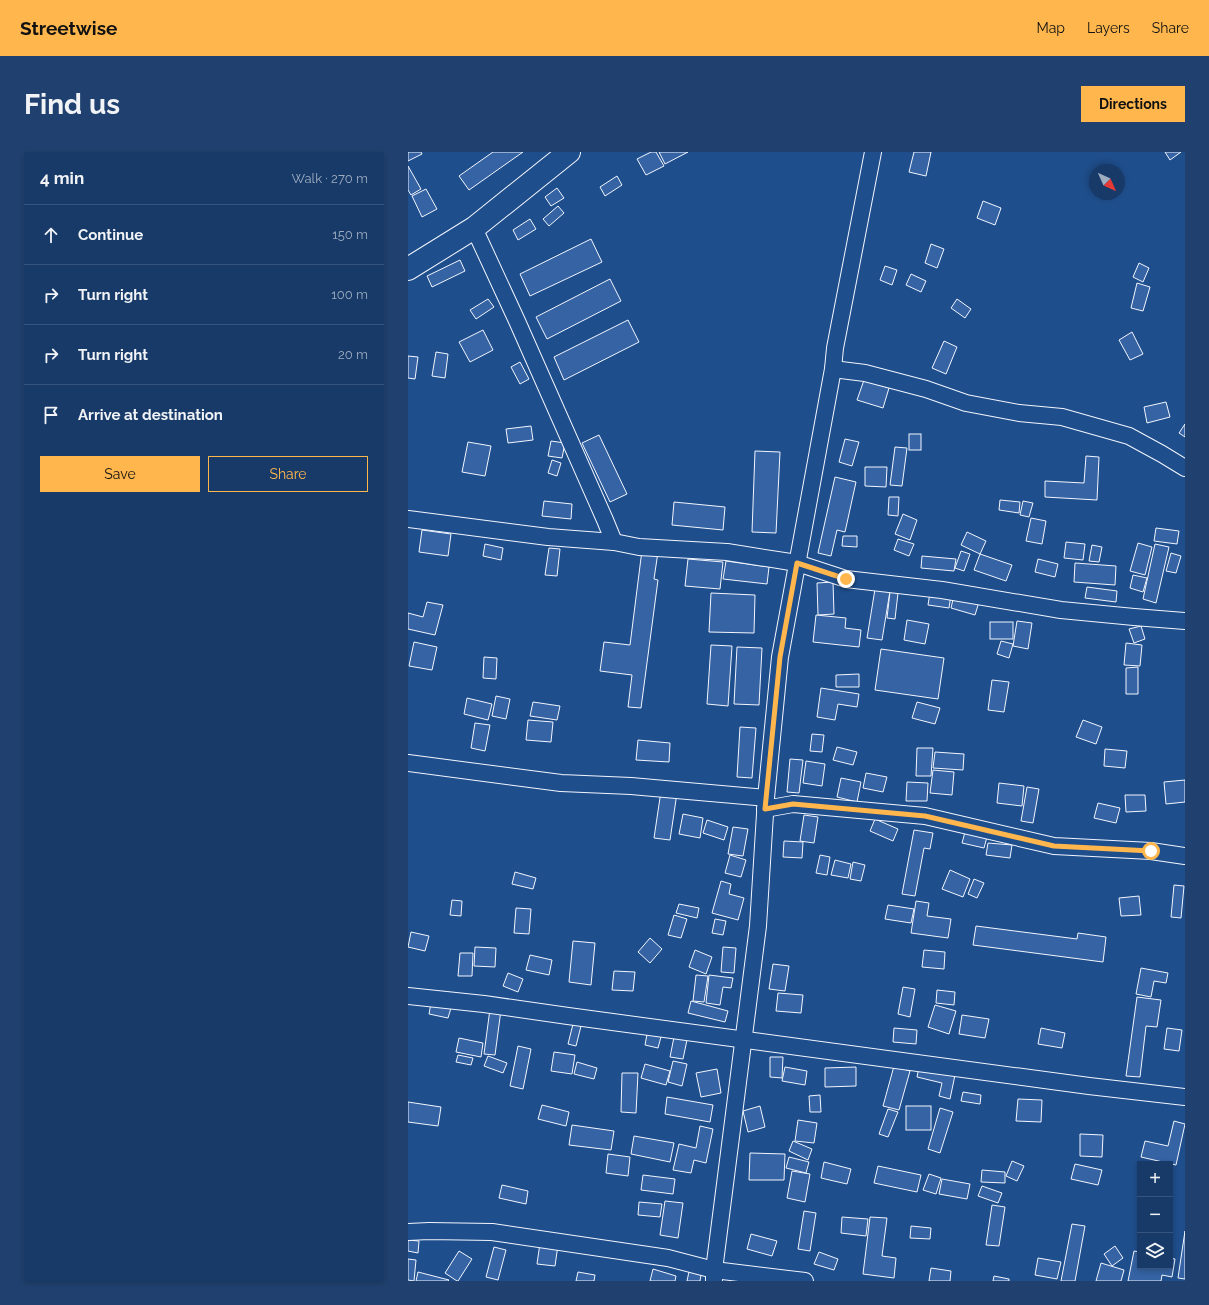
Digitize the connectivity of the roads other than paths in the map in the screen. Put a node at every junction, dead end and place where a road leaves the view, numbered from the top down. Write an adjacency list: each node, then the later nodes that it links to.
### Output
1 (569, 152): 3 (street)
2 (873, 152): 5 (street)
3 (474, 228): 4 (street); 8 (street)
4 (408, 269)
5 (833, 368): 6 (street); 9 (street)
6 (1185, 468)
7 (408, 519): 8 (street)
8 (614, 542): 9 (street)
9 (797, 563): 10 (street); 12 (street)
10 (1185, 620)
11 (408, 763): 12 (street)
12 (766, 804): 13 (street); 15 (street)
13 (1185, 856)
14 (408, 996): 15 (street)
15 (744, 1040): 16 (street); 18 (street)
16 (1185, 1097)
17 (408, 1232): 18 (street)
18 (714, 1275): 19 (street)
19 (805, 1281)

